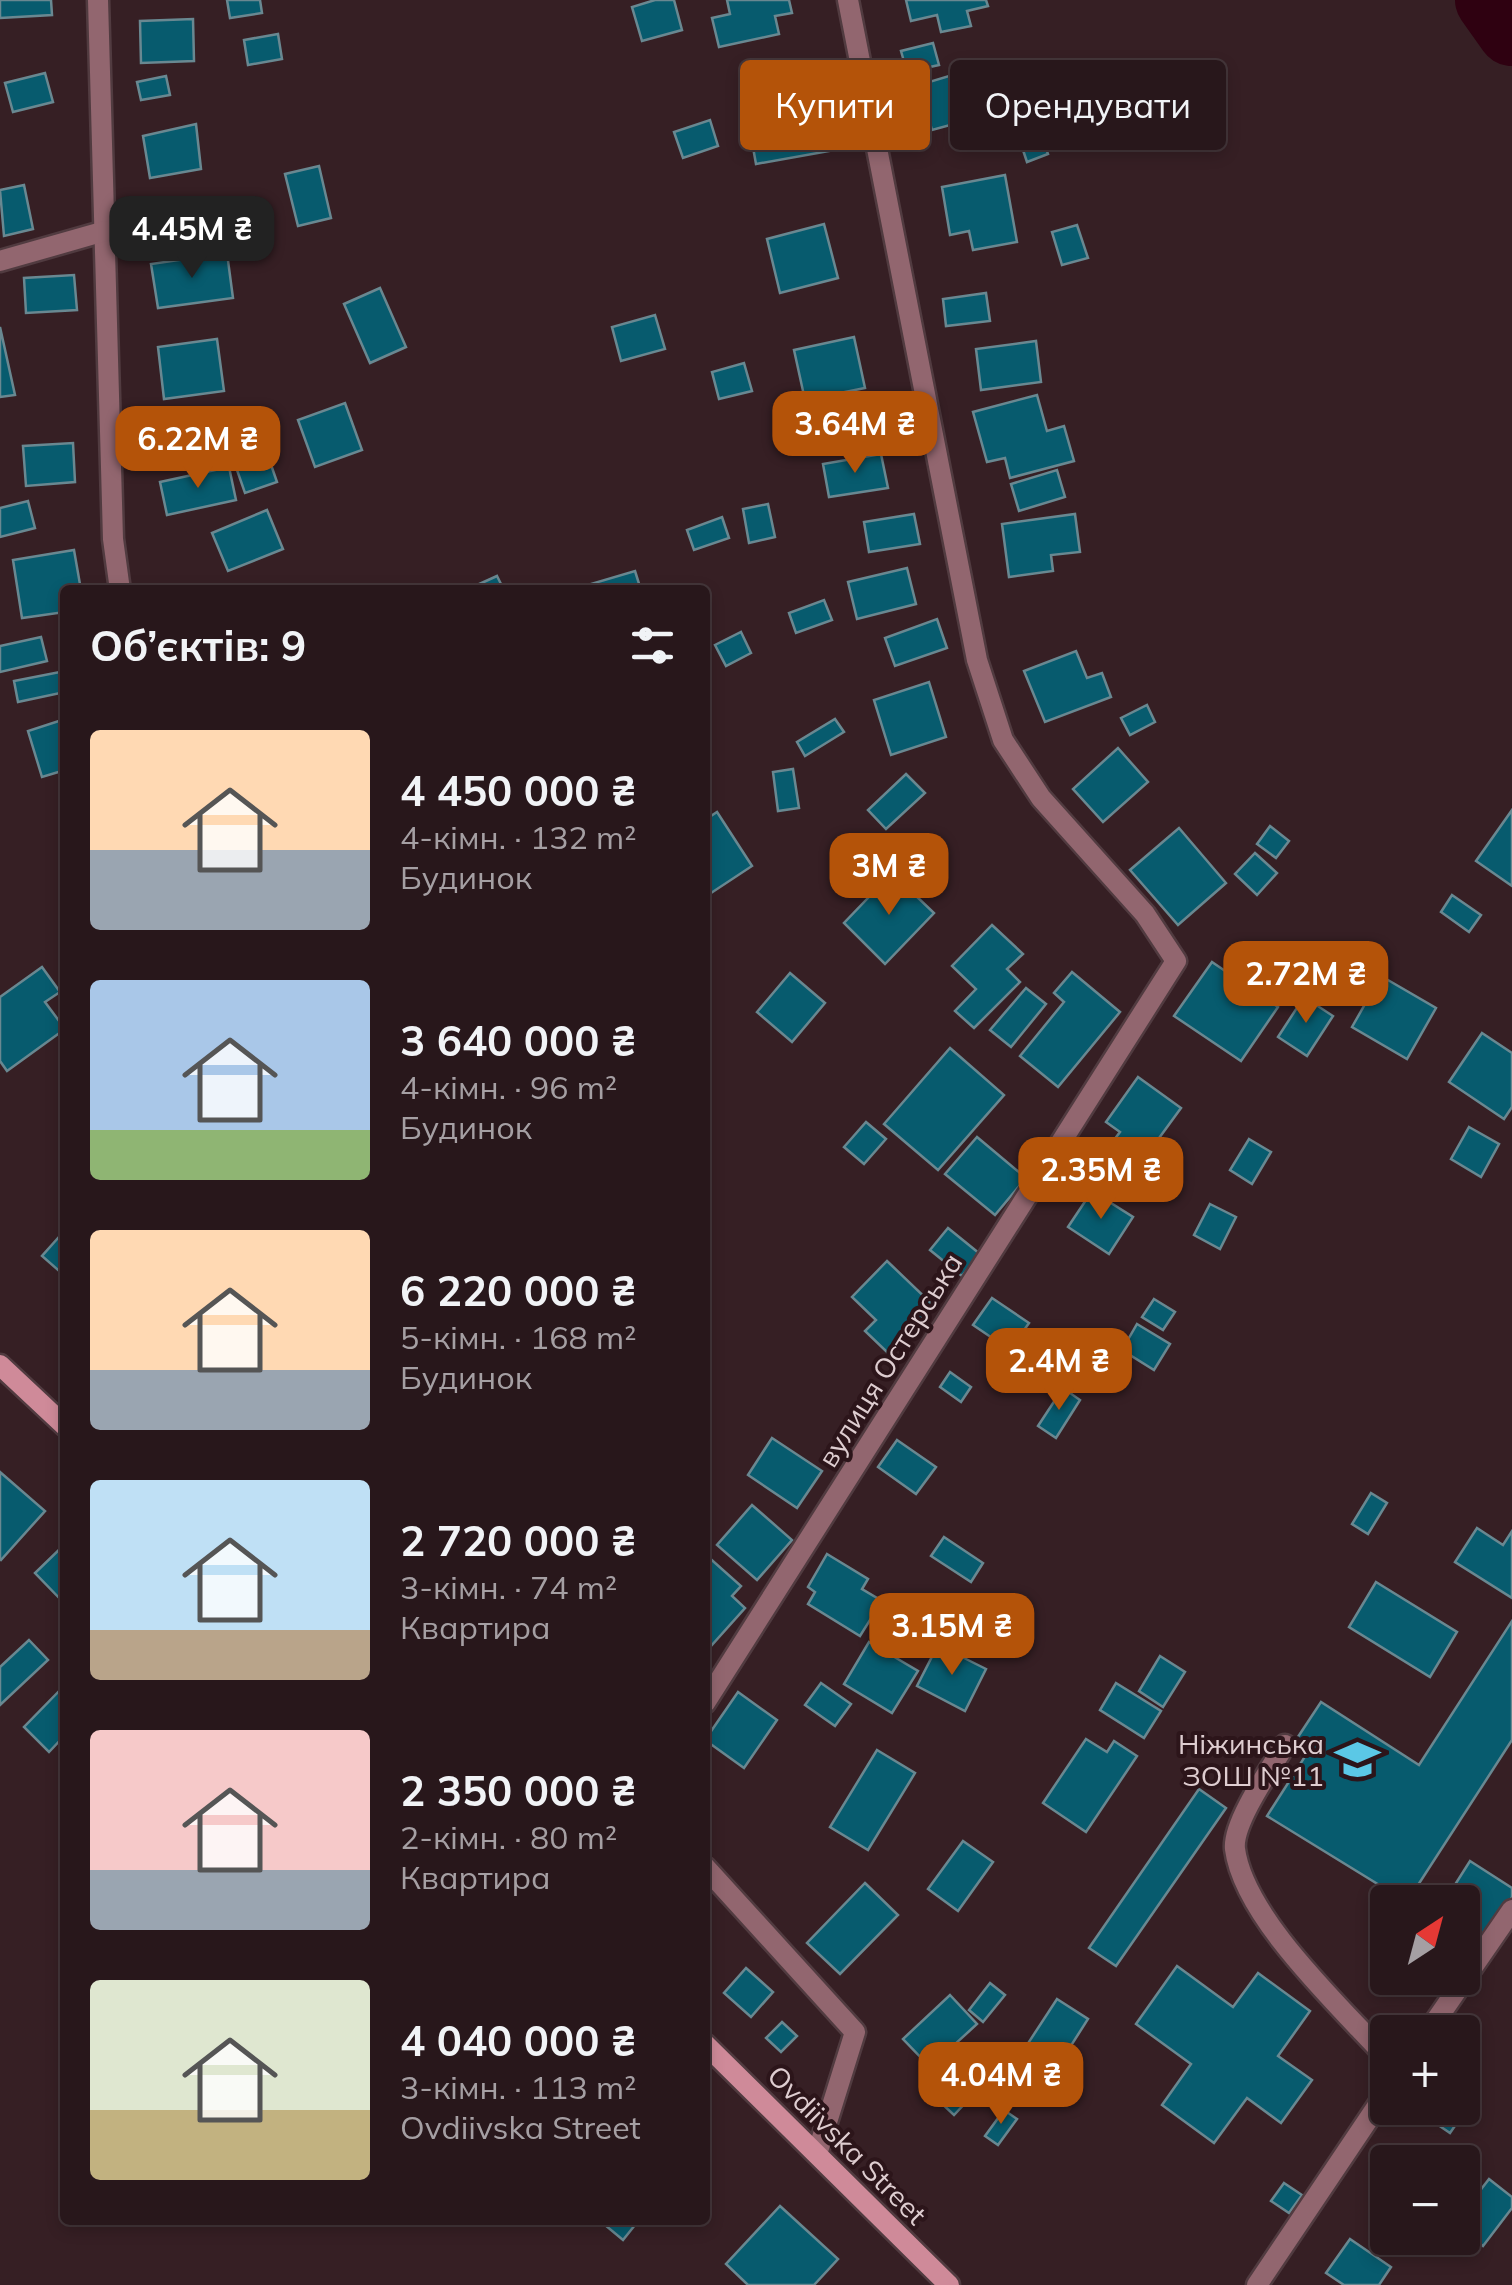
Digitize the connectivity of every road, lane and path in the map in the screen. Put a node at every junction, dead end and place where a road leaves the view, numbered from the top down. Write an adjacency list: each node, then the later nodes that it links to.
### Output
1 (98, 0): 3 (street)
2 (848, 0): 8 (street, вулиця Остерська)
3 (105, 231): 4 (street); 5 (street)
4 (0, 261)
5 (119, 585)
6 (0, 1364): 7 (main road)
7 (60, 1421)
8 (710, 1695)
9 (1284, 1746): 13 (street)
10 (710, 1872): 16 (street)
11 (1512, 1910): 12 (street)
12 (1440, 2015)
13 (1370, 2039)
14 (710, 2049): 16 (main road, Ovdiivska Street)
15 (1370, 2117): 18 (street)
16 (817, 2154): 17 (main road, Ovdiivska Street)
17 (950, 2285)
18 (1257, 2285)

